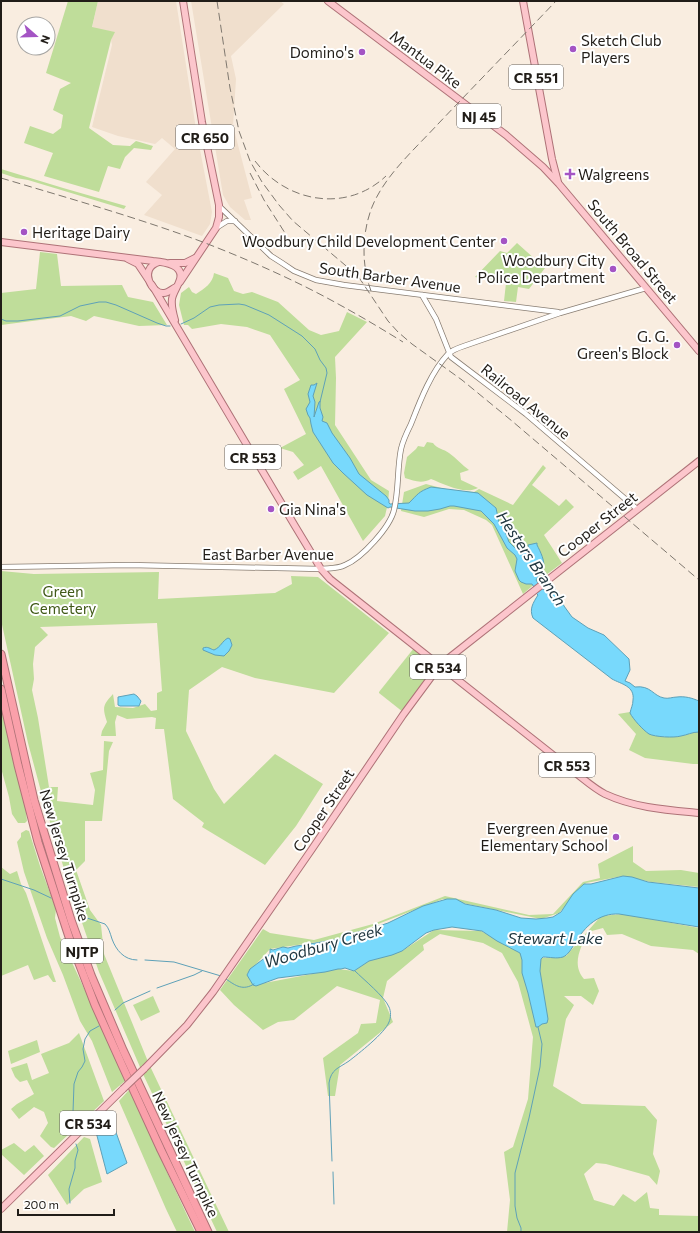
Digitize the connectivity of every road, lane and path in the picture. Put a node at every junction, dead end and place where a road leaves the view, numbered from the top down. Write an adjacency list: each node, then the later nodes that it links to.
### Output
1 (183, 1): 7 (main road, CR 650)
2 (328, 1): 5 (main road, Mantua Pike / NJ 45)
3 (522, 1): 4 (main road, CR 551)
4 (553, 163): 5 (main road); 6 (main road, CR 551)
5 (545, 169): 6 (main road, South Broad Street / NJ 45)
6 (559, 184): 17 (main road, South Broad Street / NJ 45)
7 (218, 206): 8 (street, South Barber Avenue); 9 (main road, CR 650)
8 (235, 221): 9 (street); 18 (street, South Barber Avenue)
9 (216, 228): 11 (main road, CR 650)
10 (1, 242): 12 (main road)
11 (198, 256): 14 (main road); 16 (main road, CR 650)
12 (127, 258): 13 (main road); 15 (main road, CR 553)
13 (159, 262): 14 (main road); 15 (main road)
14 (166, 263): 16 (main road)
15 (151, 283): 16 (main road); 20 (main road, CR 553)
16 (179, 283): 20 (main road, CR 553)
17 (646, 288): 19 (street, East Barber Avenue); 21 (main road, South Broad Street / NJ 45)
18 (422, 295): 19 (street, South Barber Avenue); 22 (street, Railroad Avenue)
19 (560, 313): 22 (street, East Barber Avenue)
20 (178, 330): 26 (main road, CR 553)
21 (699, 351)
22 (449, 353): 24 (street, Railroad Avenue); 26 (street, East Barber Avenue)
23 (699, 461): 24 (main road, Cooper Street / CR 534)
24 (637, 509): 28 (main road, Cooper Street / CR 534)
25 (1, 567): 26 (street, East Barber Avenue)
26 (321, 569): 28 (main road, CR 553)
27 (1, 654): 33 (highway, New Jersey Turnpike / NJTP)
28 (440, 665): 30 (main road, CR 553); 31 (main road, Cooper Street / CR 534, bridge)
29 (1, 689): 32 (highway, New Jersey Turnpike / NJTP)
30 (699, 813)
31 (1, 1209)
32 (201, 1232)
33 (208, 1232)

